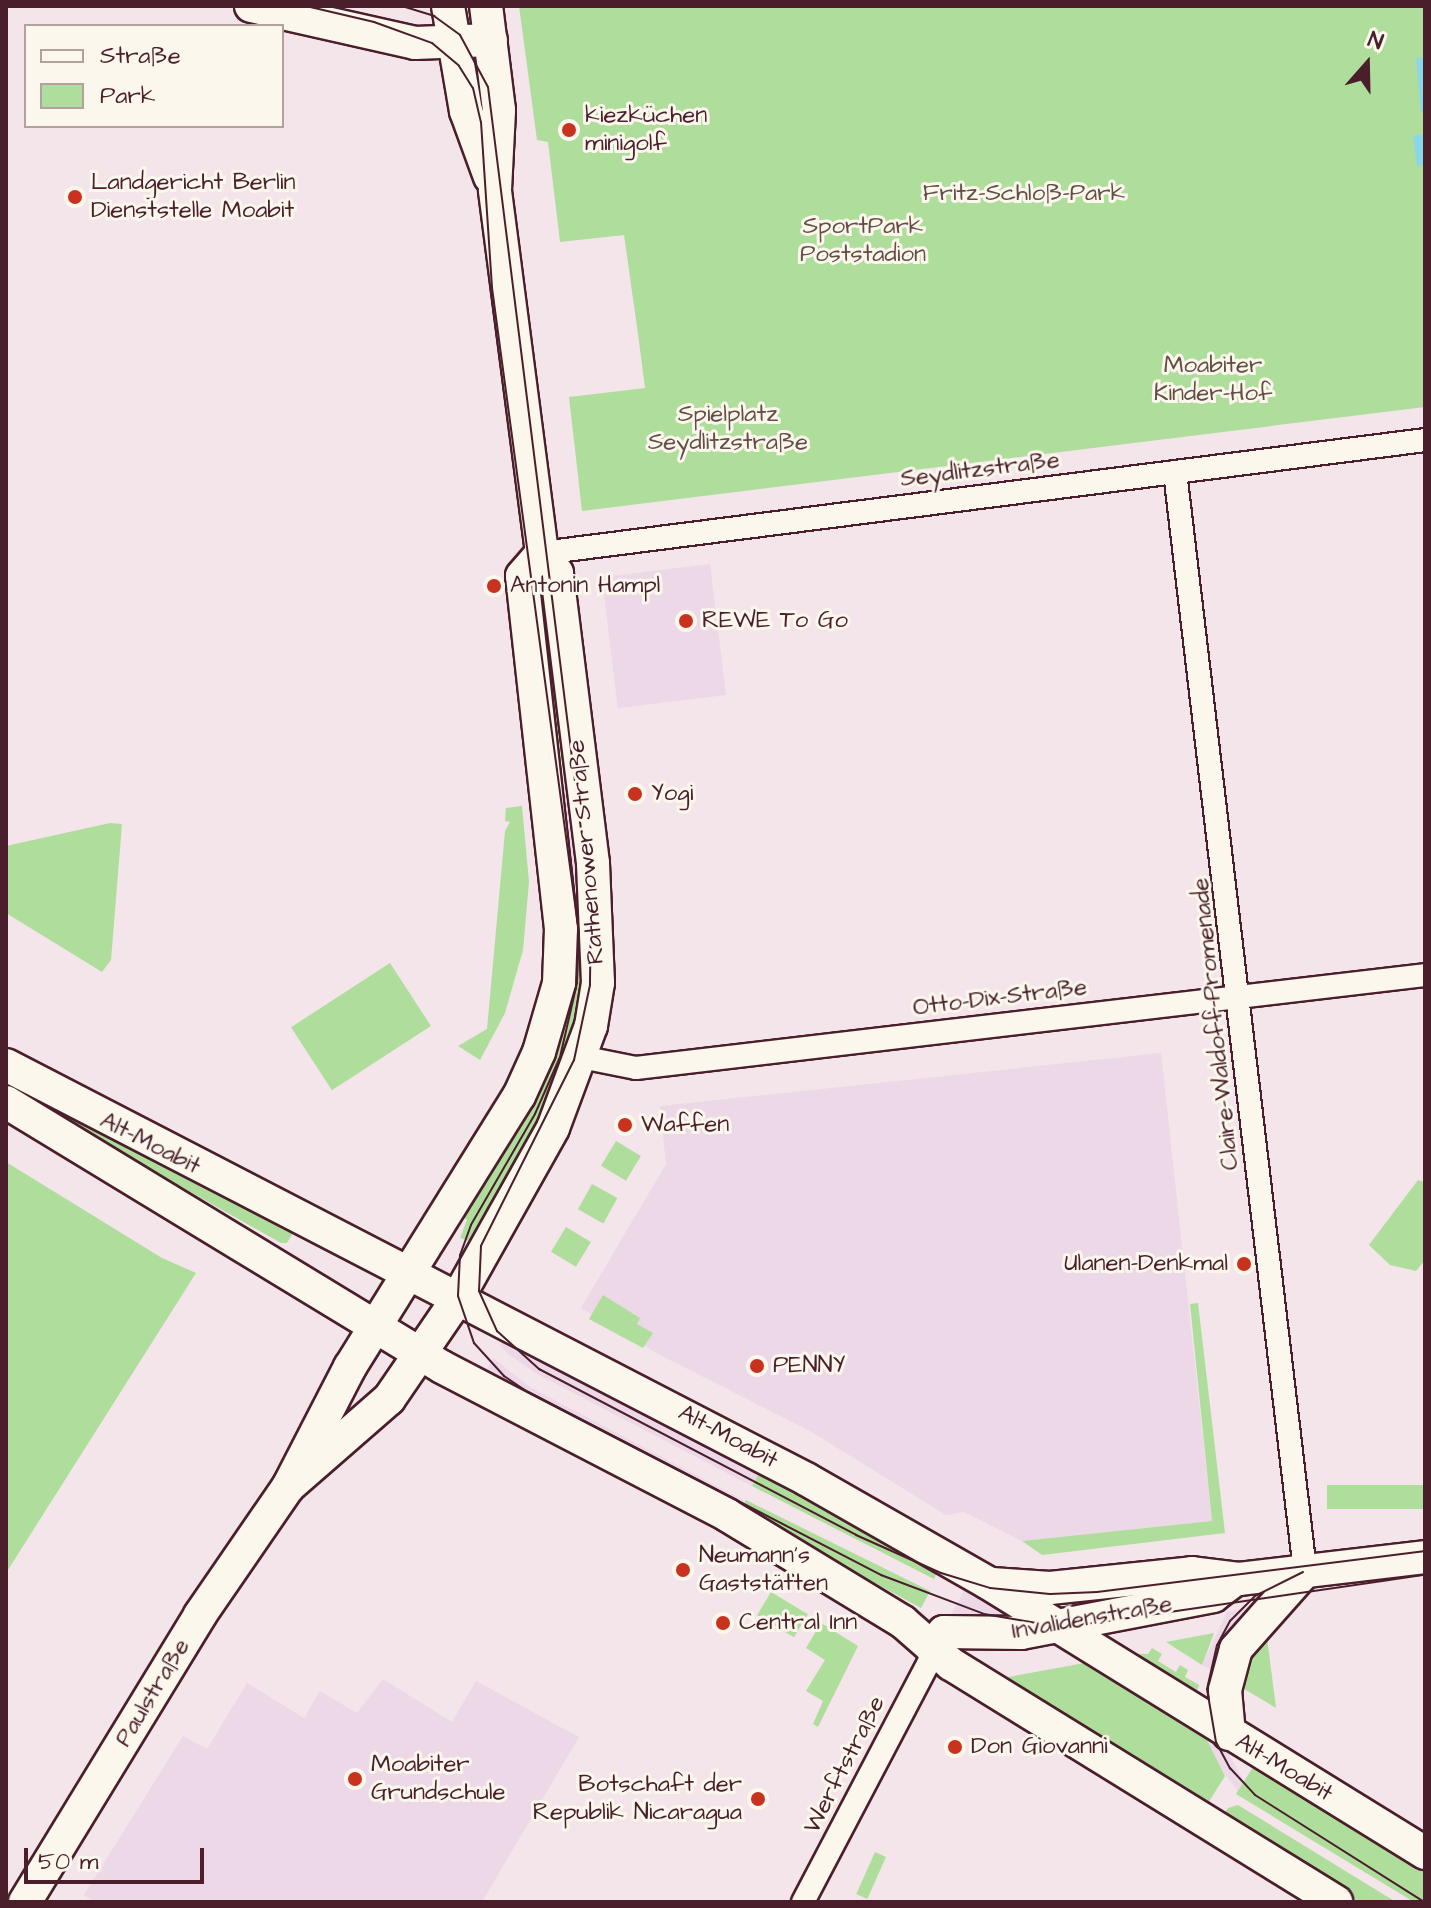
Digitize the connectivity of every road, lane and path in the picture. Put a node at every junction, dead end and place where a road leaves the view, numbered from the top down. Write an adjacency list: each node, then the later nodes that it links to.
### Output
1 (251, 6): 5 (main road)
2 (448, 6): 5 (main road, Rathenower Straße)
3 (486, 6): 4 (main road, Rathenower Straße)
4 (491, 40): 5 (main road); 6 (main road, Rathenower Straße)
5 (455, 43): 6 (main road, Rathenower Straße)
6 (495, 190): 9 (main road, Rathenower Straße)
7 (1425, 440): 8 (street, Seydlitzstraße)
8 (1175, 472): 9 (street, Seydlitzstraße); 11 (street, Claire-Waldoff-Promenade)
9 (542, 553): 12 (main road, Rathenower Straße); 15 (main road, Rathenower Straße)
10 (1425, 975): 11 (street, Otto-Dix-Straße)
11 (1240, 996): 12 (street, Otto-Dix-Straße); 21 (street, Claire-Waldoff-Promenade)
12 (581, 1057): 16 (main road, Rathenower Straße)
13 (6, 1065): 15 (main road, Alt-Moabit)
14 (6, 1102): 17 (main road, Alt-Moabit)
15 (409, 1275): 16 (main road, Alt-Moabit); 17 (main road, Paulstraße)
16 (456, 1301): 18 (main road, Rathenower Straße); 23 (main road, Alt-Moabit)
17 (378, 1327): 18 (main road, Alt-Moabit); 19 (main road, Paulstraße)
18 (420, 1354): 19 (main road, Paulstraße); 25 (main road, Alt-Moabit)
19 (288, 1487): 28 (main road, Paulstraße)
20 (1425, 1557): 21 (main road, Invalidenstraße)
21 (1305, 1571): 22 (main road, Invalidenstraße); 26 (main road)
22 (1234, 1580): 23 (main road, Invalidenstraße); 24 (main road, Invalidenstraße)
23 (988, 1583): 24 (main road, Alt-Moabit)
24 (1054, 1626): 25 (main road, Invalidenstraße); 26 (main road, Alt-Moabit)
25 (939, 1643): 29 (street, Werftstraße); 30 (main road, Alt-Moabit)
26 (1229, 1734): 27 (main road, Alt-Moabit)
27 (1425, 1853)
28 (25, 1902)
29 (803, 1902)
30 (1336, 1902)

